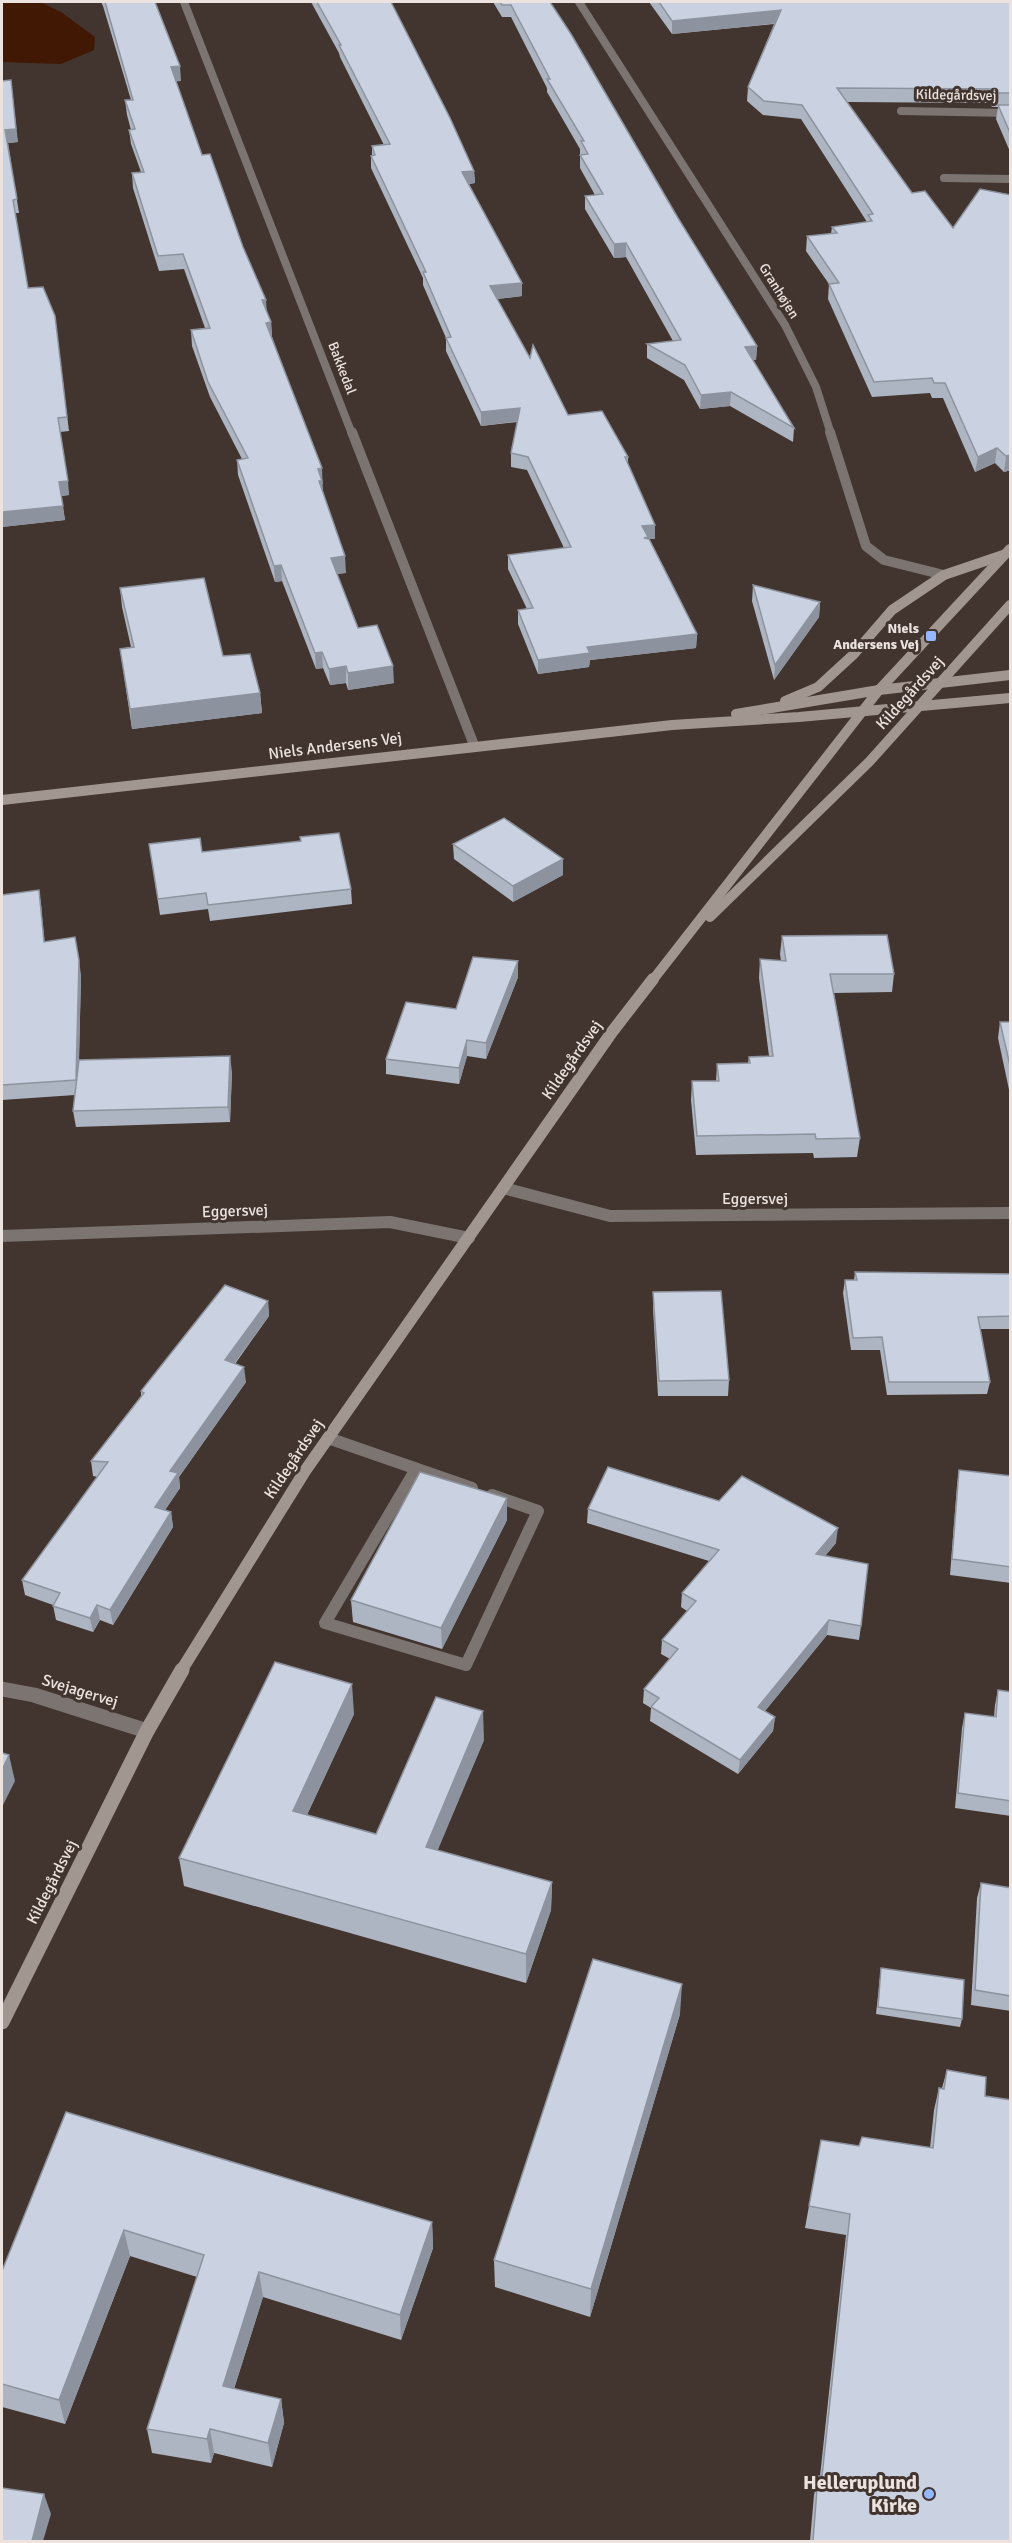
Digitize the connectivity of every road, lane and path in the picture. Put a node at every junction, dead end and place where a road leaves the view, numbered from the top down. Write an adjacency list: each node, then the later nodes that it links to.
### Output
1 (184, 2): 18 (street, Bakkedal)
2 (579, 2): 8 (street, Granhøjen)
3 (901, 111): 4 (street, Kildegårdsvej)
4 (1011, 113)
5 (944, 178): 6 (street)
6 (1011, 179)
7 (1007, 552): 8 (street, Kildegårdsvej); 12 (street, Kildegårdsvej)
8 (944, 575): 15 (street, Kildegårdsvej)
9 (1011, 605): 11 (street, Kildegårdsvej)
10 (1011, 675): 11 (street, Niels Andersens Vej)
11 (942, 683): 12 (street, Niels Andersens Vej); 14 (street, Kildegårdsvej)
12 (879, 690): 15 (street, Niels Andersens Vej); 16 (street, Kildegårdsvej)
13 (1011, 698): 14 (street, Niels Andersens Vej)
14 (920, 707): 16 (street, Niels Andersens Vej); 20 (street, Kildegårdsvej)
15 (767, 709): 17 (street, Niels Andersens Vej)
16 (863, 712): 17 (street, Niels Andersens Vej); 20 (street, Kildegårdsvej)
17 (672, 725): 18 (street, Niels Andersens Vej)
18 (474, 745): 19 (street, Niels Andersens Vej)
19 (2, 800)
20 (675, 951): 21 (street, Kildegårdsvej)
21 (503, 1188): 22 (street, Eggersvej); 24 (street, Kildegårdsvej)
22 (1011, 1214)
23 (2, 1236): 24 (street, Eggersvej)
24 (469, 1238): 25 (street, Kildegårdsvej)
25 (328, 1438): 26 (street); 28 (street, Kildegårdsvej)
26 (416, 1469): 26 (street)
27 (2, 1689): 28 (street, Svejagervej)
28 (147, 1731): 29 (street, Kildegårdsvej)
29 (2, 2022)

